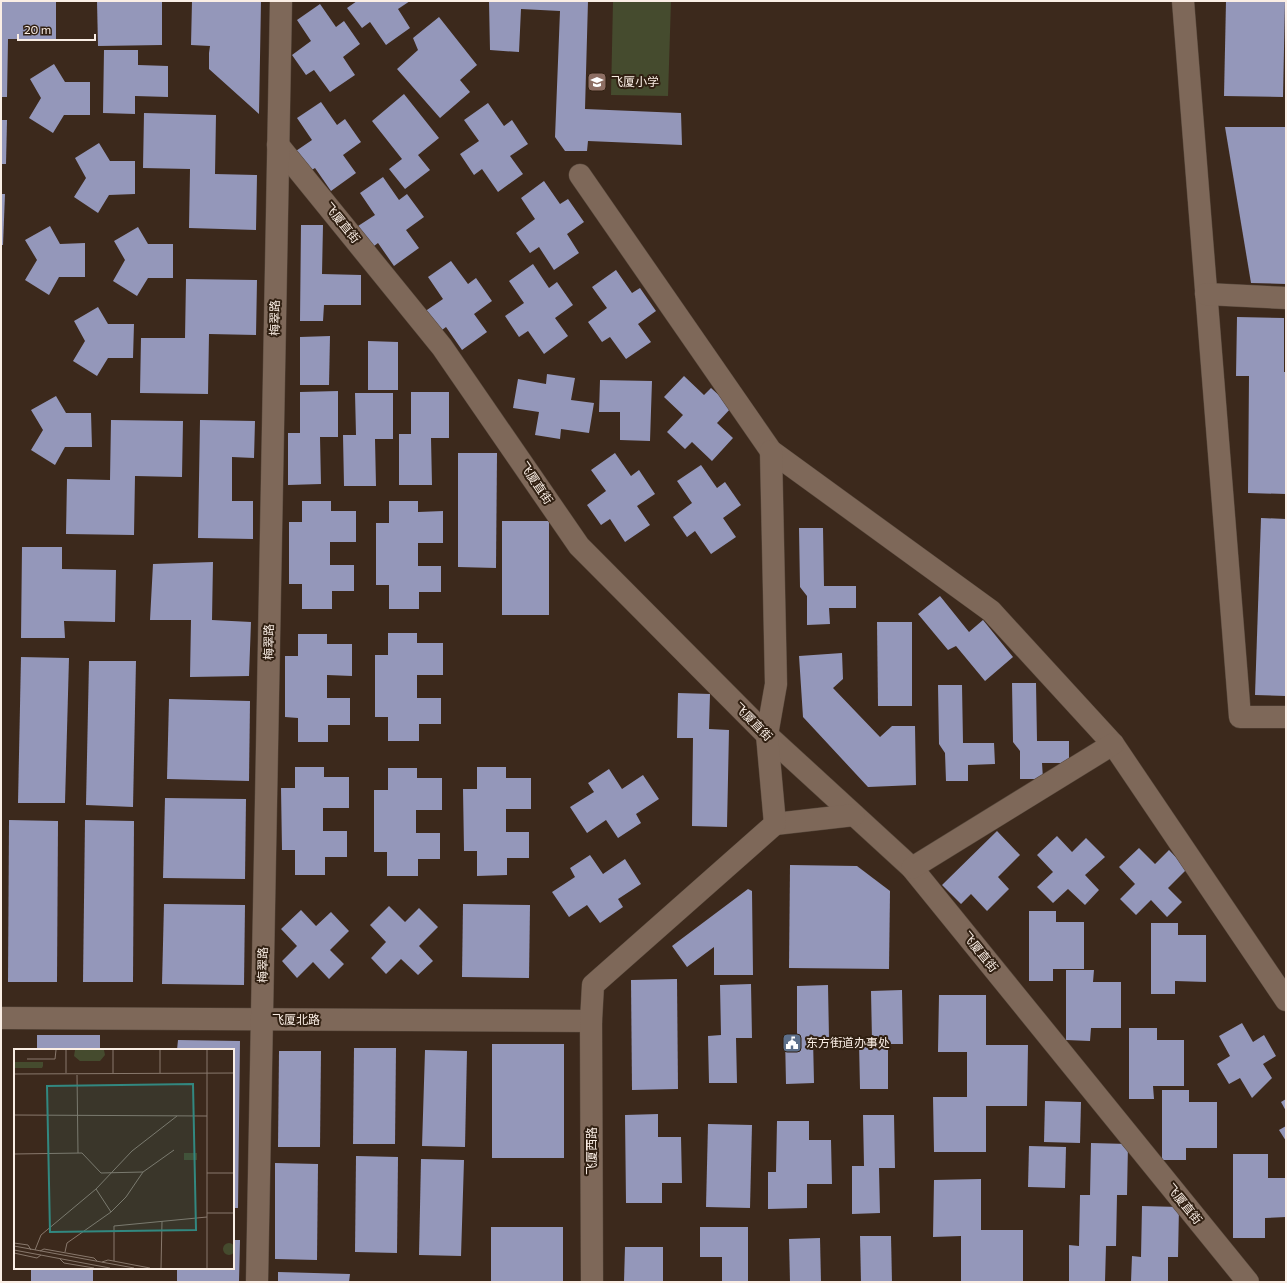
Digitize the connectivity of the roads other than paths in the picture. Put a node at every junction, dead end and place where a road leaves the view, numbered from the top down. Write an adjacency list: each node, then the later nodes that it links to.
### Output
1 (281, 1): 3 (street, 梅翠路)
2 (1183, 1): 5 (street)
3 (278, 145): 9 (street, 飞厦直街); 16 (street, 梅翠路)
4 (580, 176): 7 (street)
5 (1206, 294): 6 (street); 8 (street)
6 (1286, 298)
7 (771, 451): 9 (street); 10 (street)
8 (1286, 718)
9 (766, 735): 11 (street, 飞厦直街); 12 (street)
10 (1113, 744): 13 (street); 14 (street)
11 (854, 815): 12 (street); 13 (street, 飞厦直街)
12 (775, 824): 17 (street, 飞厦西路)
13 (912, 868): 20 (street, 飞厦直街)
14 (1286, 1000)
15 (1, 1018): 16 (street, 飞厦北路)
16 (262, 1020): 17 (street, 飞厦北路); 18 (street, 梅翠路)
17 (591, 1021): 19 (street, 飞厦西路)
18 (256, 1282)
19 (592, 1282)
20 (1248, 1282)

